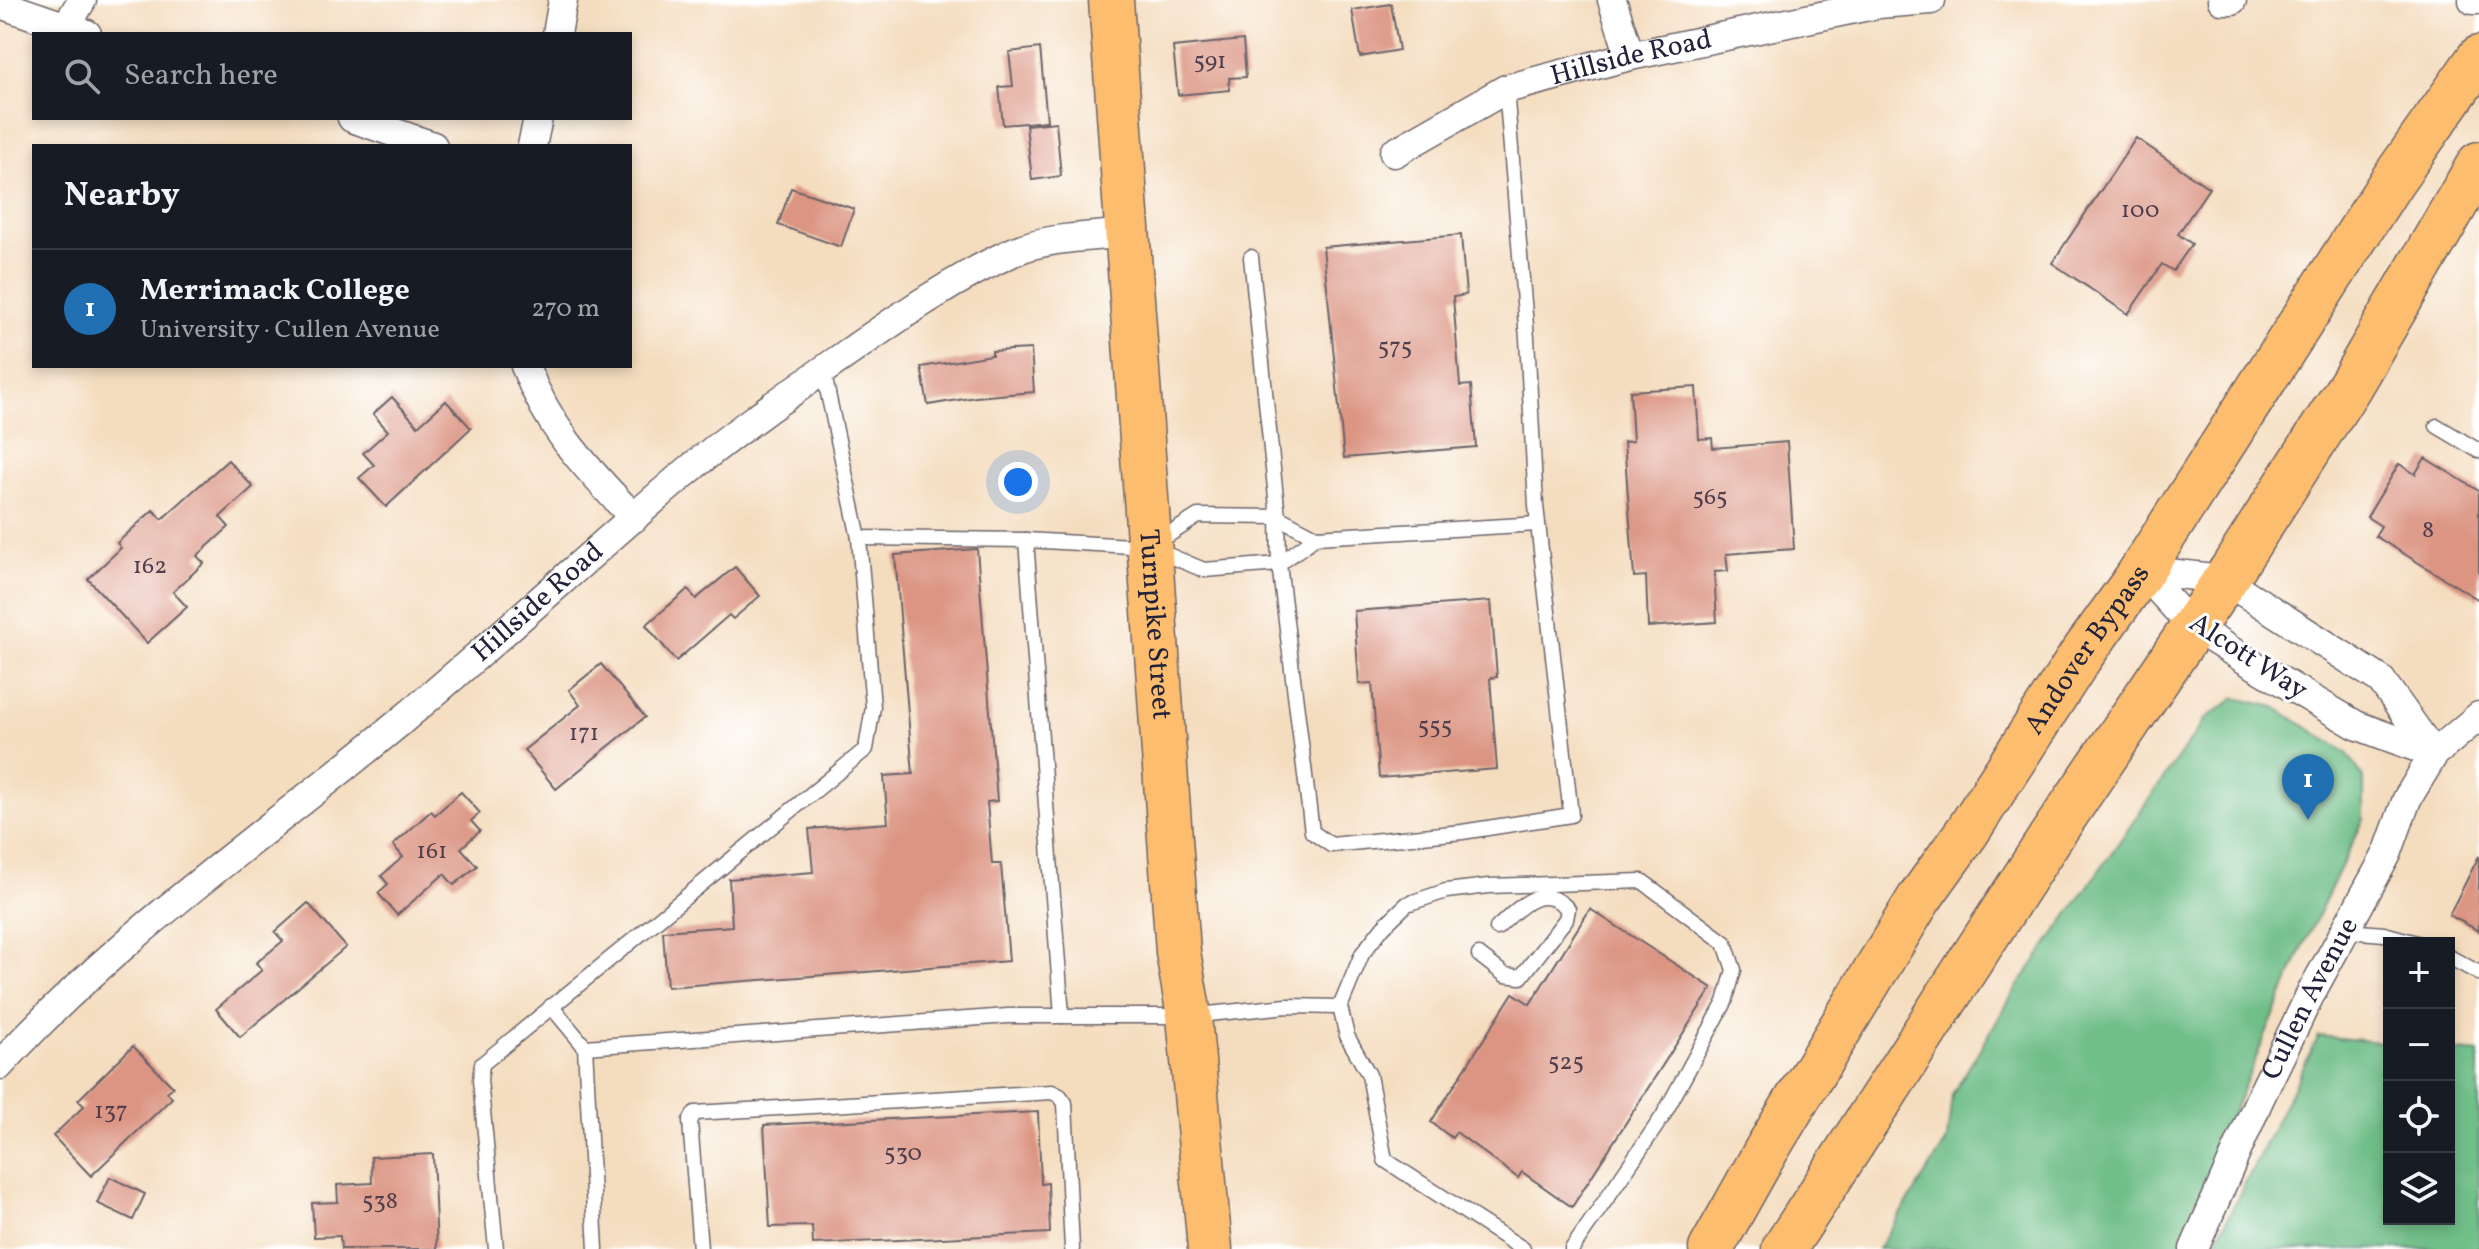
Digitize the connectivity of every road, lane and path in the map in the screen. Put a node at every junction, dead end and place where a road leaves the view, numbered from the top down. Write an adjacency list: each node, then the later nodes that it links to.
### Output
1 (82, 0): 11 (street)
2 (563, 0): 12 (street)
3 (1111, 0): 22 (main road, Turnpike Street)
4 (1612, 0): 13 (street)
5 (1931, 0): 13 (street, Hillside Road)
6 (2222, 0): 7 (street)
7 (2232, 0)
8 (2473, 0): 9 (street)
9 (2479, 0)
10 (0, 4): 11 (street)
11 (76, 31)
12 (557, 32)
13 (1630, 56): 15 (street, Hillside Road)
14 (2479, 58): 36 (main road, Andover Bypass)
15 (1506, 89): 20 (street, Hillside Road); 30 (lane)
16 (358, 120): 18 (street)
17 (538, 120): 19 (street)
18 (427, 144)
19 (532, 144)
20 (1394, 153)
21 (2479, 164): 37 (main road)
22 (1128, 233): 25 (street, Hillside Road); 34 (main road, Turnpike Street)
23 (1251, 257): 28 (lane)
24 (526, 368): 29 (street)
25 (823, 370): 29 (street, Hillside Road); 32 (lane)
26 (2437, 426): 27 (lane)
27 (2479, 451)
28 (1278, 517): 31 (lane); 34 (lane); 35 (lane)
29 (634, 518): 52 (street, Hillside Road)
30 (1538, 524): 31 (lane); 35 (lane)
31 (1316, 537): 35 (lane)
32 (859, 538): 33 (lane); 47 (lane)
33 (1026, 540): 34 (lane); 49 (lane)
34 (1149, 547): 35 (lane); 50 (main road, Turnpike Street)
35 (1279, 564)
36 (2141, 570): 37 (street, Alcott Way); 38 (street, Alcott Way); 60 (main road, Andover Bypass)
37 (2223, 579): 38 (main road); 40 (street, Alcott Way)
38 (2192, 626): 40 (street, Alcott Way); 61 (main road)
39 (2479, 716): 40 (street)
40 (2434, 754): 42 (street, Cullen Avenue)
41 (1497, 928): 44 (lane)
42 (2347, 931): 43 (lane); 62 (street, Cullen Avenue)
43 (2395, 937)
44 (1479, 955)
45 (2455, 960): 46 (lane)
46 (2479, 973)
47 (551, 1006): 51 (lane); 53 (lane)
48 (1340, 1007): 50 (lane); 58 (lane); 59 (lane)
49 (1062, 1016): 50 (lane); 51 (lane)
50 (1189, 1016): 57 (main road, Turnpike Street)
51 (585, 1047): 54 (lane)
52 (0, 1065)
53 (496, 1249)
54 (596, 1249)
55 (700, 1249): 56 (lane)
56 (1072, 1249)
57 (1210, 1249)
58 (1523, 1249)
59 (1572, 1249)
60 (1711, 1249)
61 (1784, 1249)
62 (2194, 1249)

